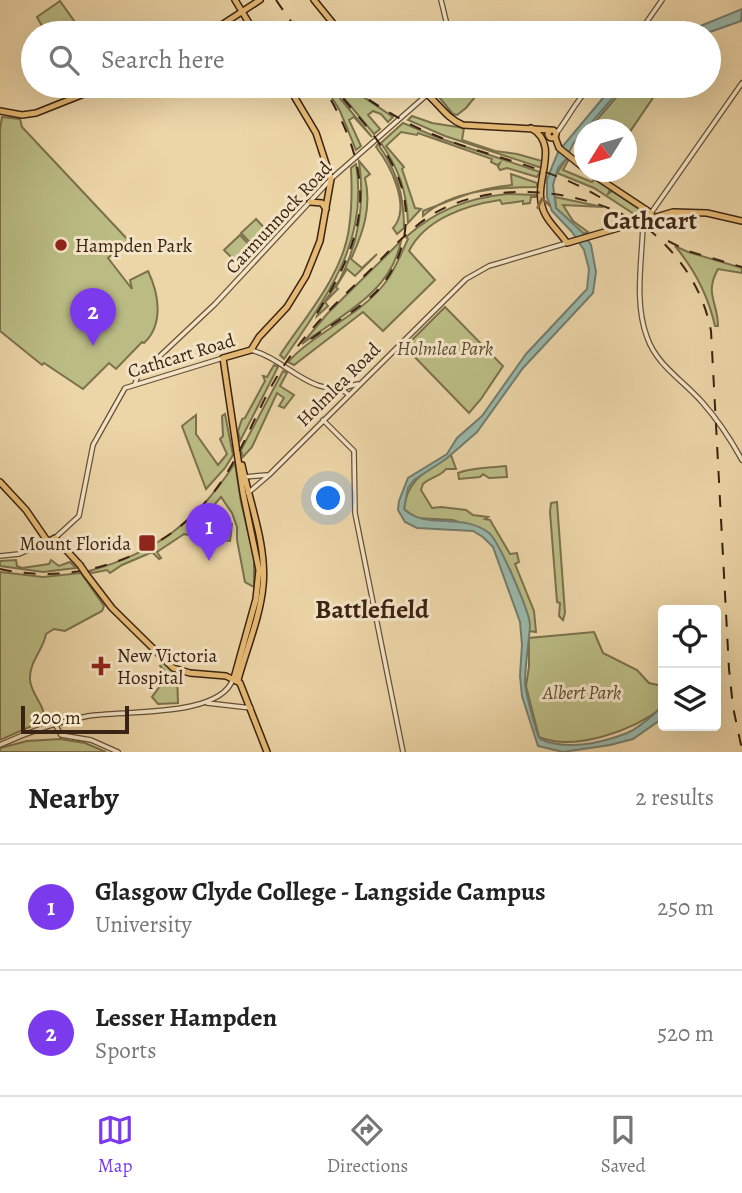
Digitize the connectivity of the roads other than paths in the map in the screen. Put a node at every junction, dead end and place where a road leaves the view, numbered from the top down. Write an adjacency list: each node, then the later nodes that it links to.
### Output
1 (235, 0): 6 (main road)
2 (260, 0): 6 (main road)
3 (314, 0): 9 (main road)
4 (441, 0): 10 (street)
5 (662, 0): 11 (street)
6 (243, 11): 7 (main road); 8 (main road)
7 (228, 21)
8 (248, 21)
9 (331, 21)
10 (446, 21)
11 (647, 21)
12 (742, 83): 29 (street)
13 (74, 98): 18 (main road)
14 (295, 98): 24 (main road)
15 (423, 98): 24 (street, Carmunnock Road)
16 (433, 98): 19 (main road)
17 (580, 98): 20 (street)
18 (0, 111)
19 (534, 128): 20 (main road); 22 (main road)
20 (552, 134): 21 (main road); 22 (main road)
21 (559, 146): 22 (main road); 23 (main road)
22 (546, 154): 33 (main road, one-way to 22)
23 (574, 160)
24 (331, 179): 26 (street, Carmunnock Road); 27 (main road)
25 (603, 182): 29 (main road)
26 (310, 202): 27 (main road); 36 (street, Carmunnock Road)
27 (326, 209): 34 (main road)
28 (680, 212): 29 (main road); 30 (main road); 31 (main road)
29 (651, 215): 31 (main road); 32 (main road)
30 (742, 221)
31 (643, 224): 32 (main road); 43 (street)
32 (593, 237): 33 (main road)
33 (570, 242): 39 (street, Holmlea Road)
34 (251, 350): 35 (main road, Cathcart Road); 40 (street, Cathcart Road)
35 (223, 358): 37 (street, Cathcart Road); 45 (main road)
36 (144, 371): 37 (street); 38 (street, Carmunnock Road)
37 (143, 381): 38 (street, Cathcart Road)
38 (135, 384): 48 (street, Cathcart Road)
39 (359, 384): 40 (street, Cathcart Road); 41 (street, Holmlea Road)
40 (340, 388): 41 (street, Cathcart Road)
41 (349, 395): 42 (street, Holmlea Road)
42 (323, 420): 44 (street, Holmlea Road); 58 (street)
43 (742, 460)
44 (269, 475): 45 (street); 47 (street, Holmlea Road)
45 (242, 477): 47 (main road)
46 (0, 482): 49 (main road)
47 (245, 492): 51 (main road)
48 (55, 538): 49 (main road, Cathcart Road); 51 (main road, bridge)
49 (48, 542): 50 (street, Cathcart Road)
50 (0, 556)
51 (236, 679): 52 (street); 53 (main road)
52 (204, 703): 53 (street); 54 (street)
53 (251, 708): 57 (main road)
54 (55, 724): 55 (street); 56 (street)
55 (0, 745)
56 (118, 752)
57 (267, 752)
58 (403, 752)

